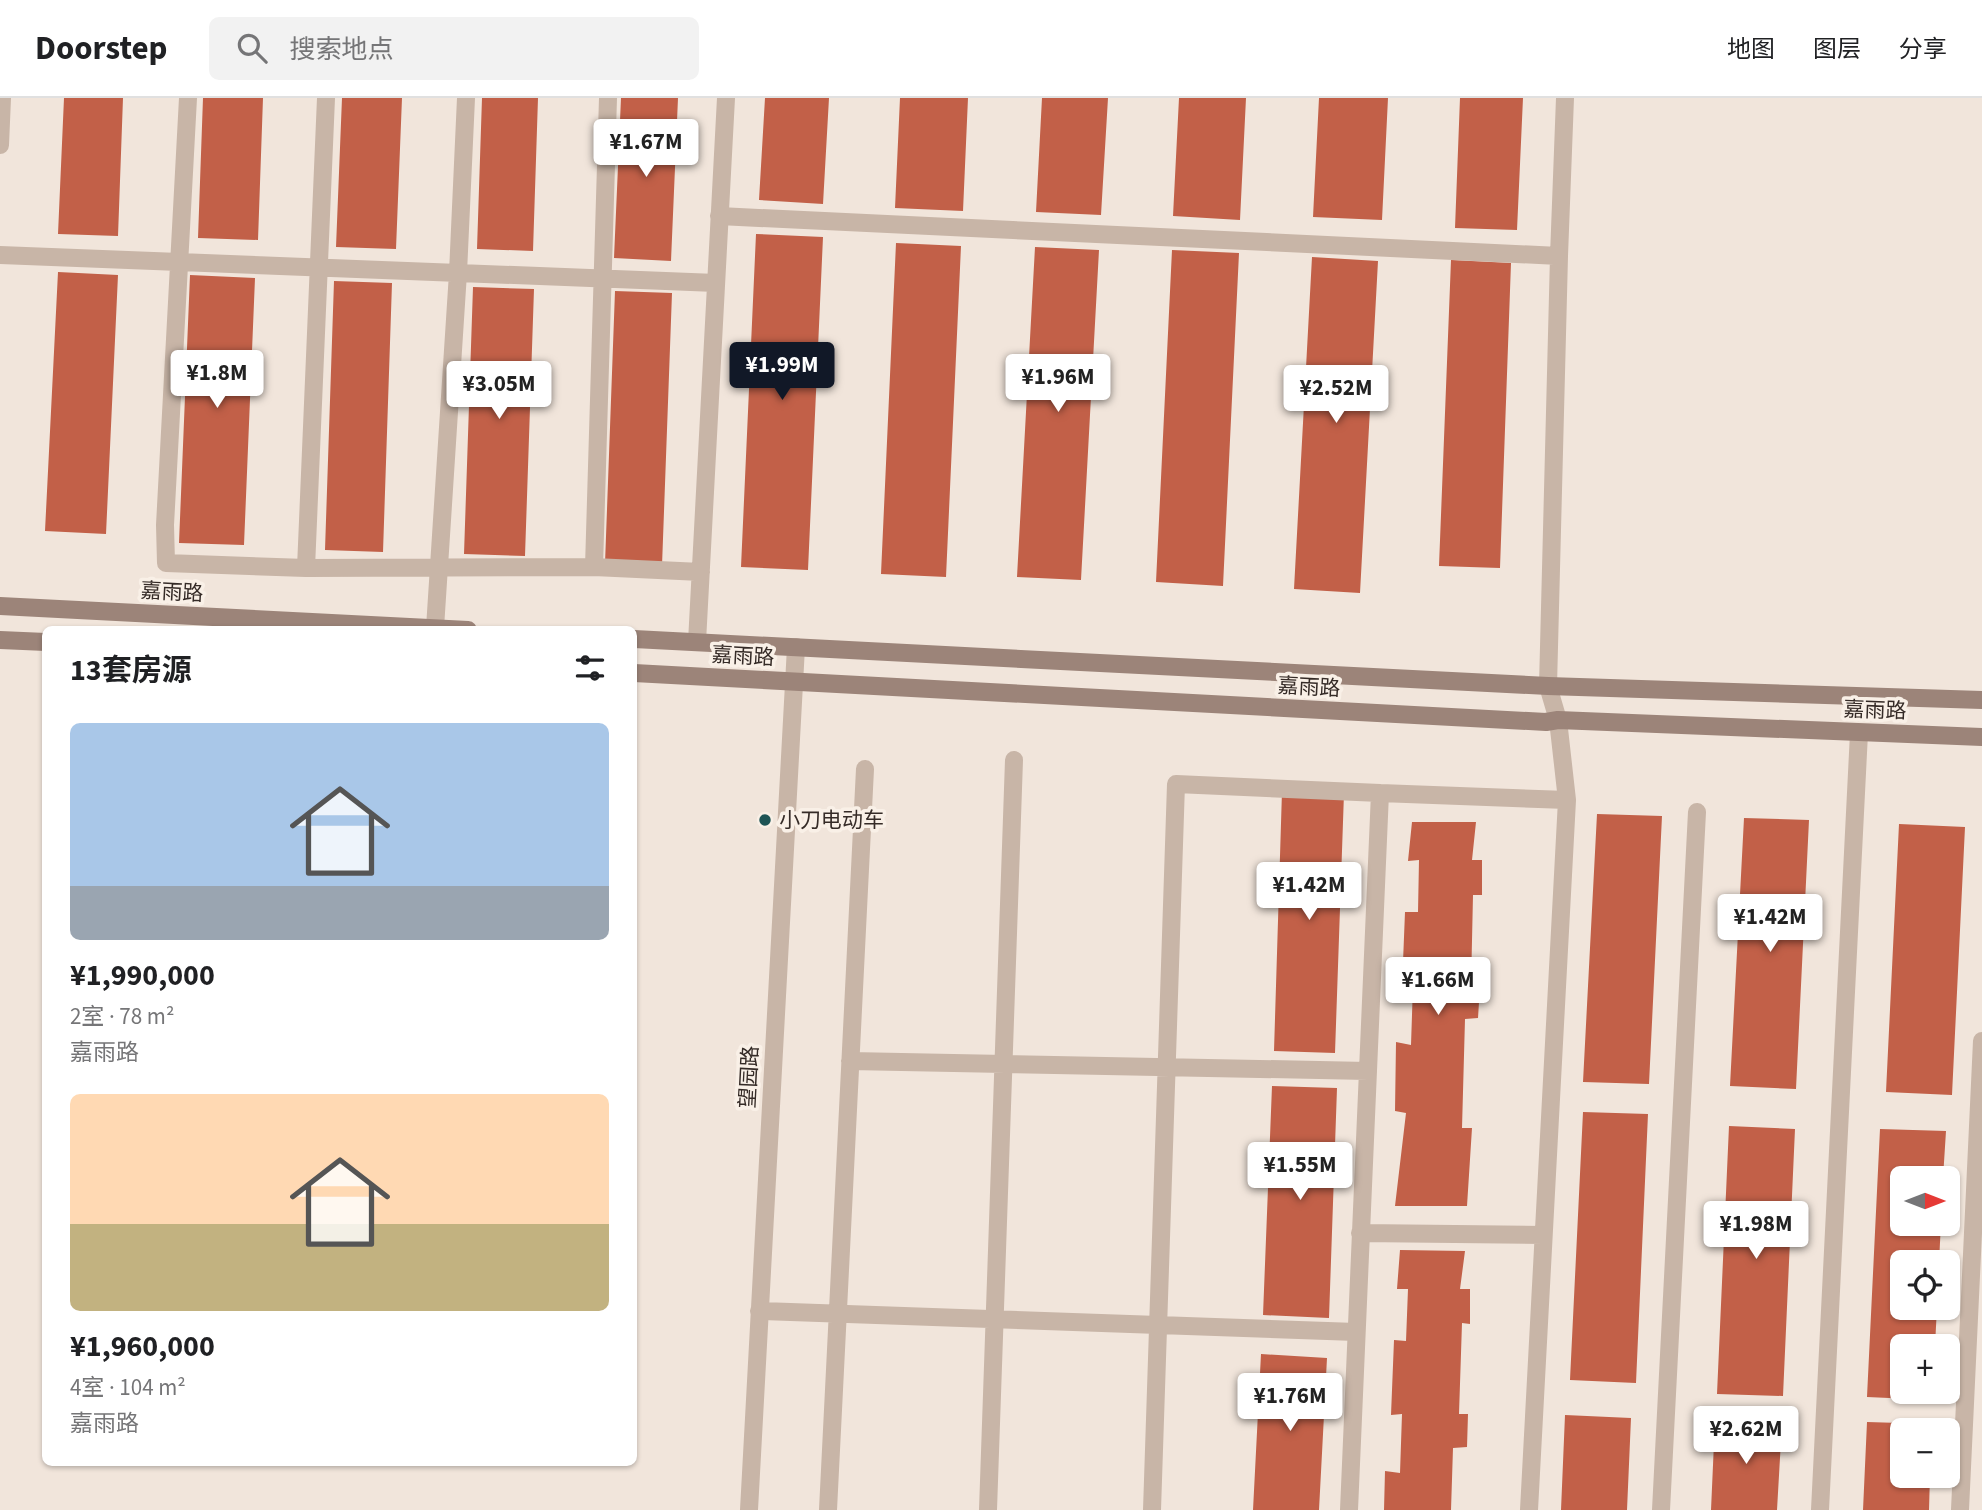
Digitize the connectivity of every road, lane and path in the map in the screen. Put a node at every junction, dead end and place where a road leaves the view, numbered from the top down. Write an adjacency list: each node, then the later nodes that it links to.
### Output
1 (2, 98): 8 (street)
2 (188, 98): 12 (street)
3 (326, 98): 13 (street)
4 (466, 98): 14 (street)
5 (608, 98): 15 (street)
6 (726, 98): 9 (street)
7 (1565, 98): 11 (street)
8 (0, 145)
9 (719, 216): 11 (street); 16 (street)
10 (0, 255): 12 (street)
11 (1559, 256): 31 (street)
12 (179, 262): 13 (street); 19 (street)
13 (319, 268): 14 (street); 19 (street)
14 (458, 273): 15 (street); 17 (street)
15 (601, 279): 16 (street); 18 (street)
16 (716, 283): 20 (street)
17 (439, 566): 18 (street); 19 (street); 23 (street)
18 (594, 567): 20 (street)
19 (306, 568)
20 (701, 572): 27 (street)
21 (0, 606): 22 (main road, 嘉雨路)
22 (395, 626)
23 (435, 626)
24 (637, 639): 27 (main road, 嘉雨路)
25 (0, 640): 26 (main road)
26 (42, 642)
27 (697, 642): 28 (main road, 嘉雨路)
28 (796, 647): 30 (street, 望园路); 31 (main road, 嘉雨路)
29 (637, 673): 30 (main road, 嘉雨路)
30 (794, 682): 33 (main road, 嘉雨路); 48 (street, 望园路)
31 (1548, 686): 32 (main road, 嘉雨路); 33 (street)
32 (1982, 700)
33 (1558, 720): 34 (main road, 嘉雨路); 39 (street)
34 (1859, 733): 35 (main road, 嘉雨路); 60 (street)
35 (1982, 737)
36 (1014, 760): 43 (street)
37 (865, 769): 42 (street)
38 (1380, 793): 39 (street); 44 (street); 45 (street)
39 (1567, 800): 47 (street)
40 (1697, 812): 59 (street)
41 (1982, 1041): 61 (street)
42 (850, 1061): 43 (street); 49 (street)
43 (1003, 1064): 44 (street); 50 (street)
44 (1167, 1067): 45 (street); 51 (street)
45 (1368, 1070): 46 (street)
46 (1360, 1233): 47 (street); 52 (street)
47 (1543, 1235): 58 (street)
48 (760, 1311): 49 (street); 53 (street, 望园路)
49 (837, 1314): 50 (street); 54 (street)
50 (993, 1319): 51 (street); 55 (street)
51 (1158, 1325): 52 (street); 56 (street)
52 (1356, 1332): 57 (street)
53 (749, 1510)
54 (828, 1510)
55 (988, 1510)
56 (1152, 1510)
57 (1349, 1510)
58 (1529, 1510)
59 (1661, 1510)
60 (1820, 1510)
61 (1960, 1510)

